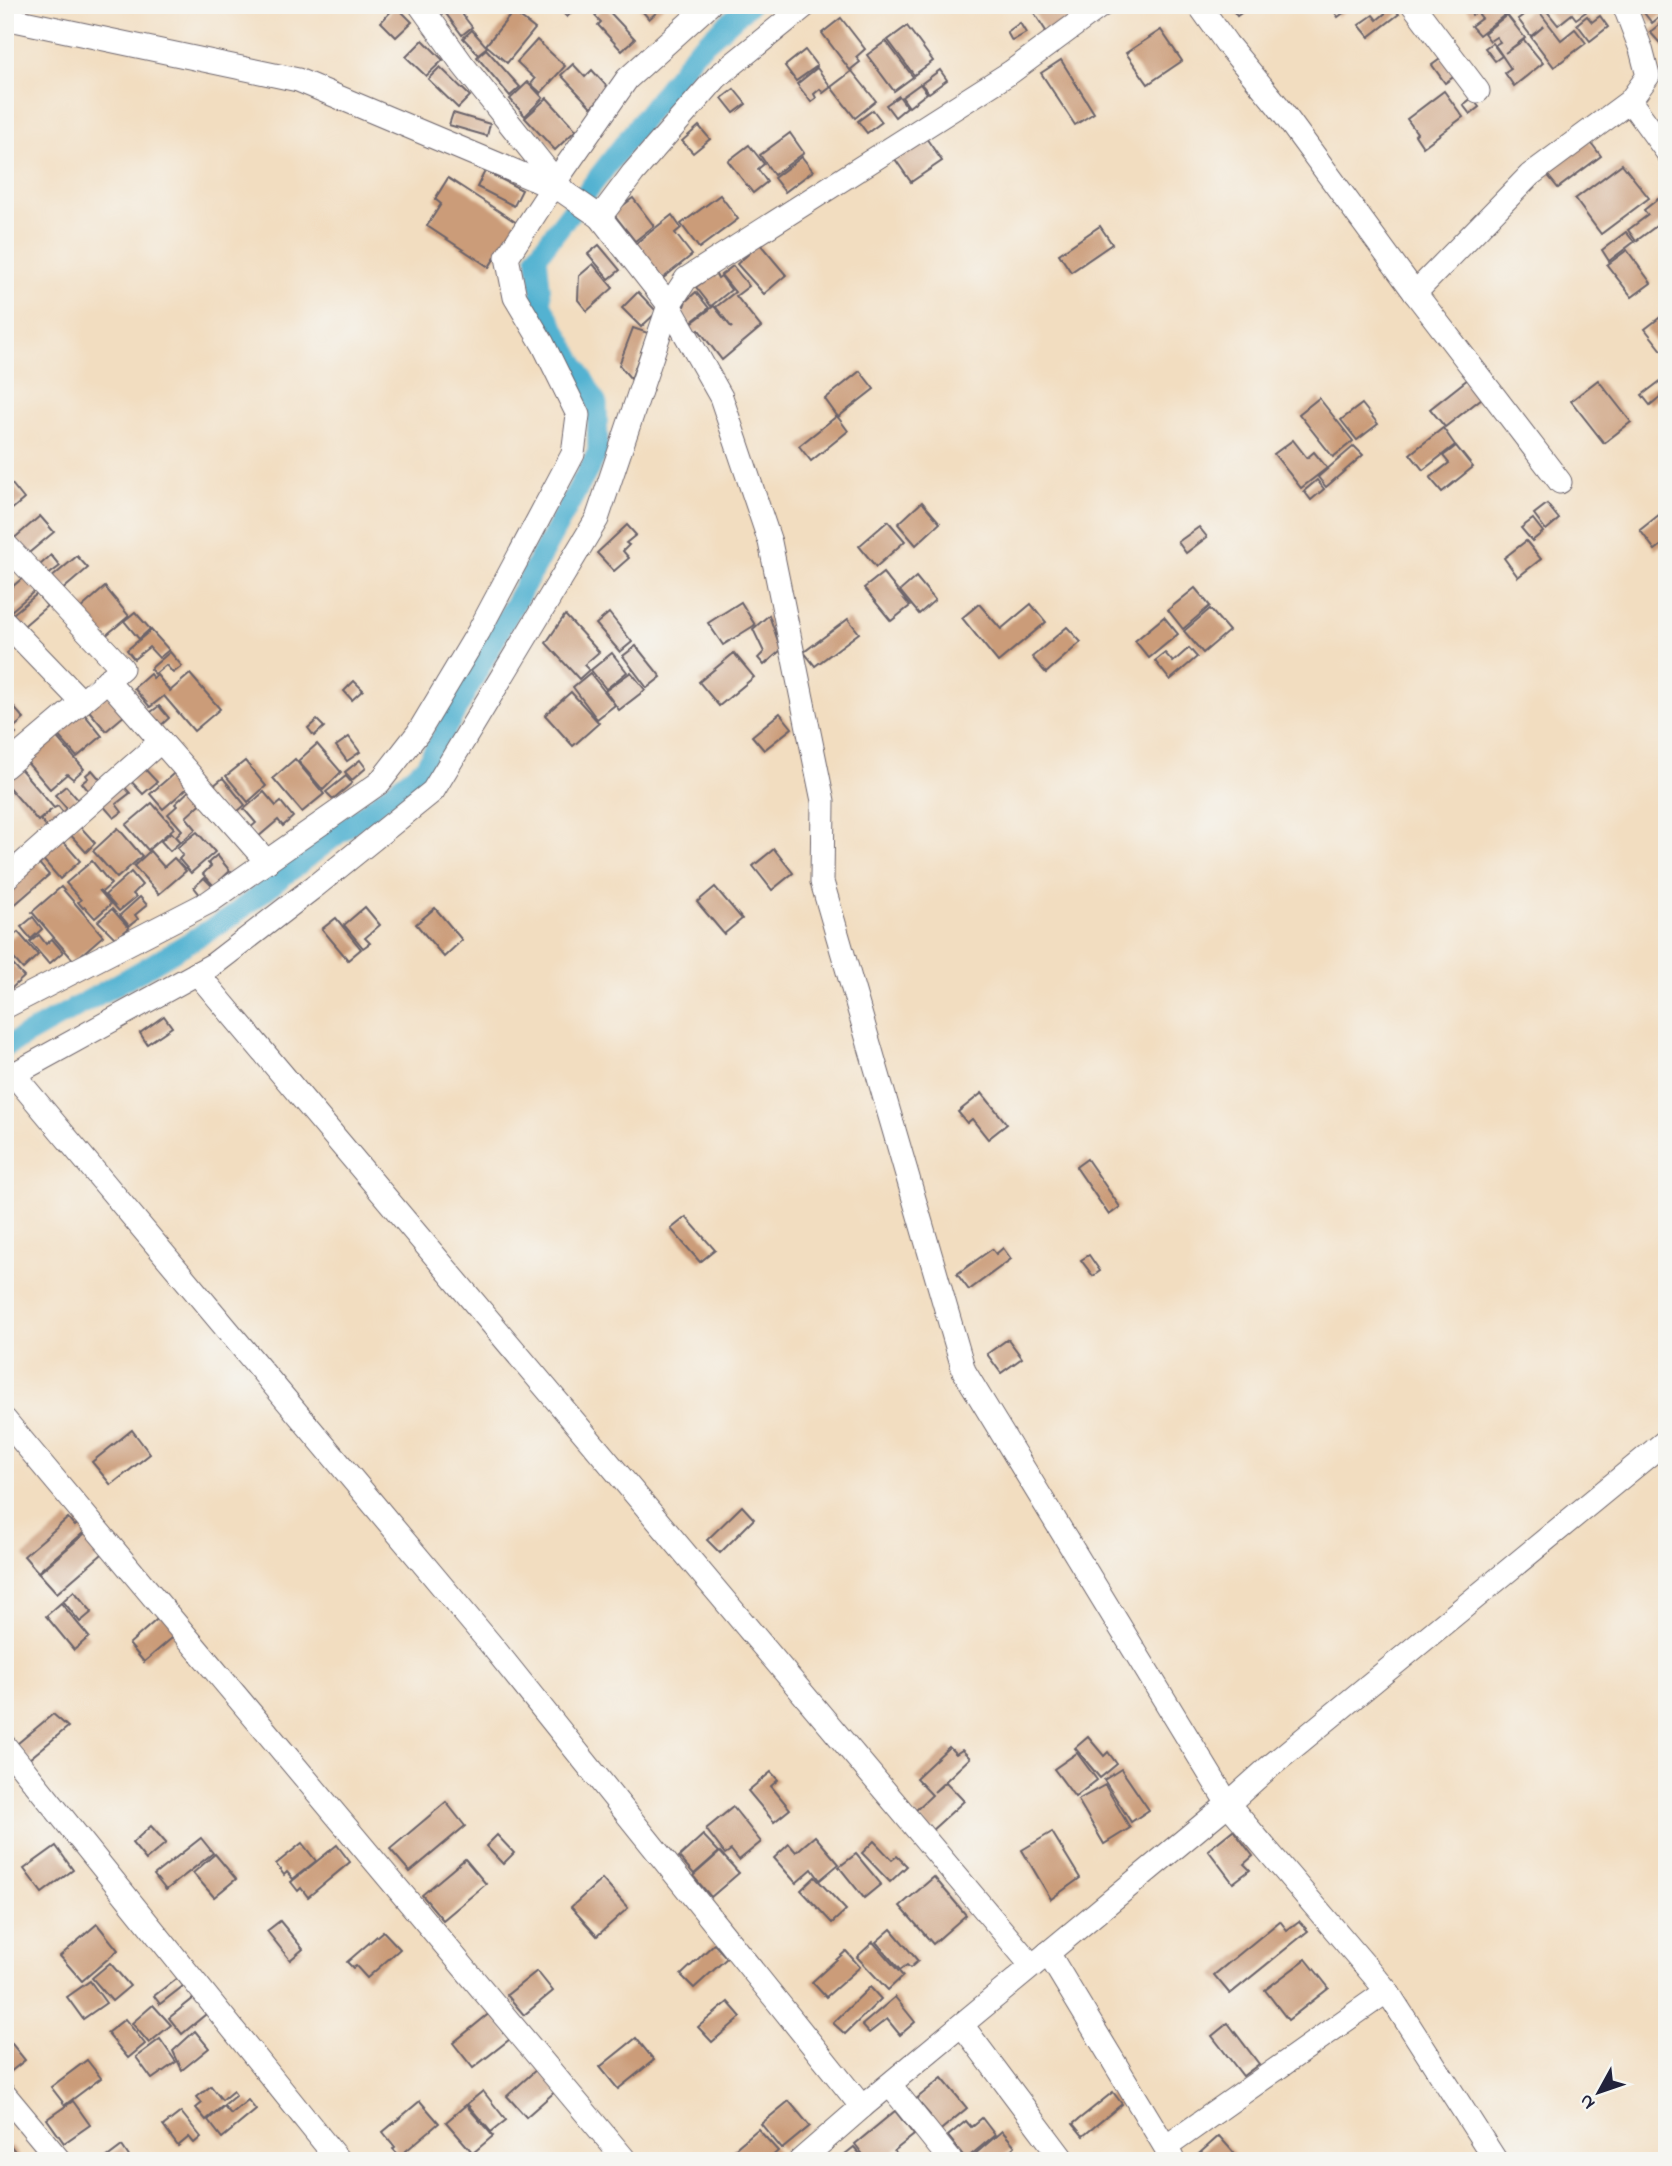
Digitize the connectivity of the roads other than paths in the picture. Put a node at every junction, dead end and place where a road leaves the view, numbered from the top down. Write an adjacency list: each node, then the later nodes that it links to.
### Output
1 (420, 5): 12 (street)
2 (709, 5): 12 (street)
3 (806, 5): 13 (street)
4 (1102, 5): 15 (street)
5 (1199, 5): 14 (street)
6 (1413, 5): 9 (street)
7 (1624, 5): 10 (street)
8 (5, 18): 12 (street)
9 (1478, 91)
10 (1630, 101): 11 (street); 14 (street)
11 (1667, 152)
12 (562, 190): 13 (street); 23 (street)
13 (600, 217): 15 (street)
14 (1415, 293): 16 (street)
15 (669, 305): 25 (street); 31 (street)
16 (1560, 482)
17 (5, 544): 19 (street)
18 (5, 622): 20 (street)
19 (107, 680): 20 (street); 21 (street)
20 (82, 702): 22 (street)
21 (161, 741): 23 (street); 24 (street)
22 (5, 767)
23 (267, 862): 26 (street)
24 (5, 879)
25 (197, 973): 27 (street); 32 (street)
26 (5, 1007)
27 (9, 1077): 37 (street)
28 (5, 1420): 41 (street)
29 (1667, 1440): 31 (street)
30 (5, 1746): 40 (street)
31 (1228, 1804): 32 (street); 33 (street)
32 (1040, 1960): 34 (street); 38 (street)
33 (1387, 1991): 38 (street); 45 (street)
34 (962, 2025): 35 (street); 44 (street)
35 (890, 2085): 37 (street); 43 (street)
36 (5, 2095): 39 (street)
37 (862, 2107): 42 (street)
38 (1170, 2154)
39 (60, 2161)
40 (339, 2161)
41 (626, 2161)
42 (800, 2161)
43 (951, 2161)
44 (1063, 2161)
45 (1496, 2161)

